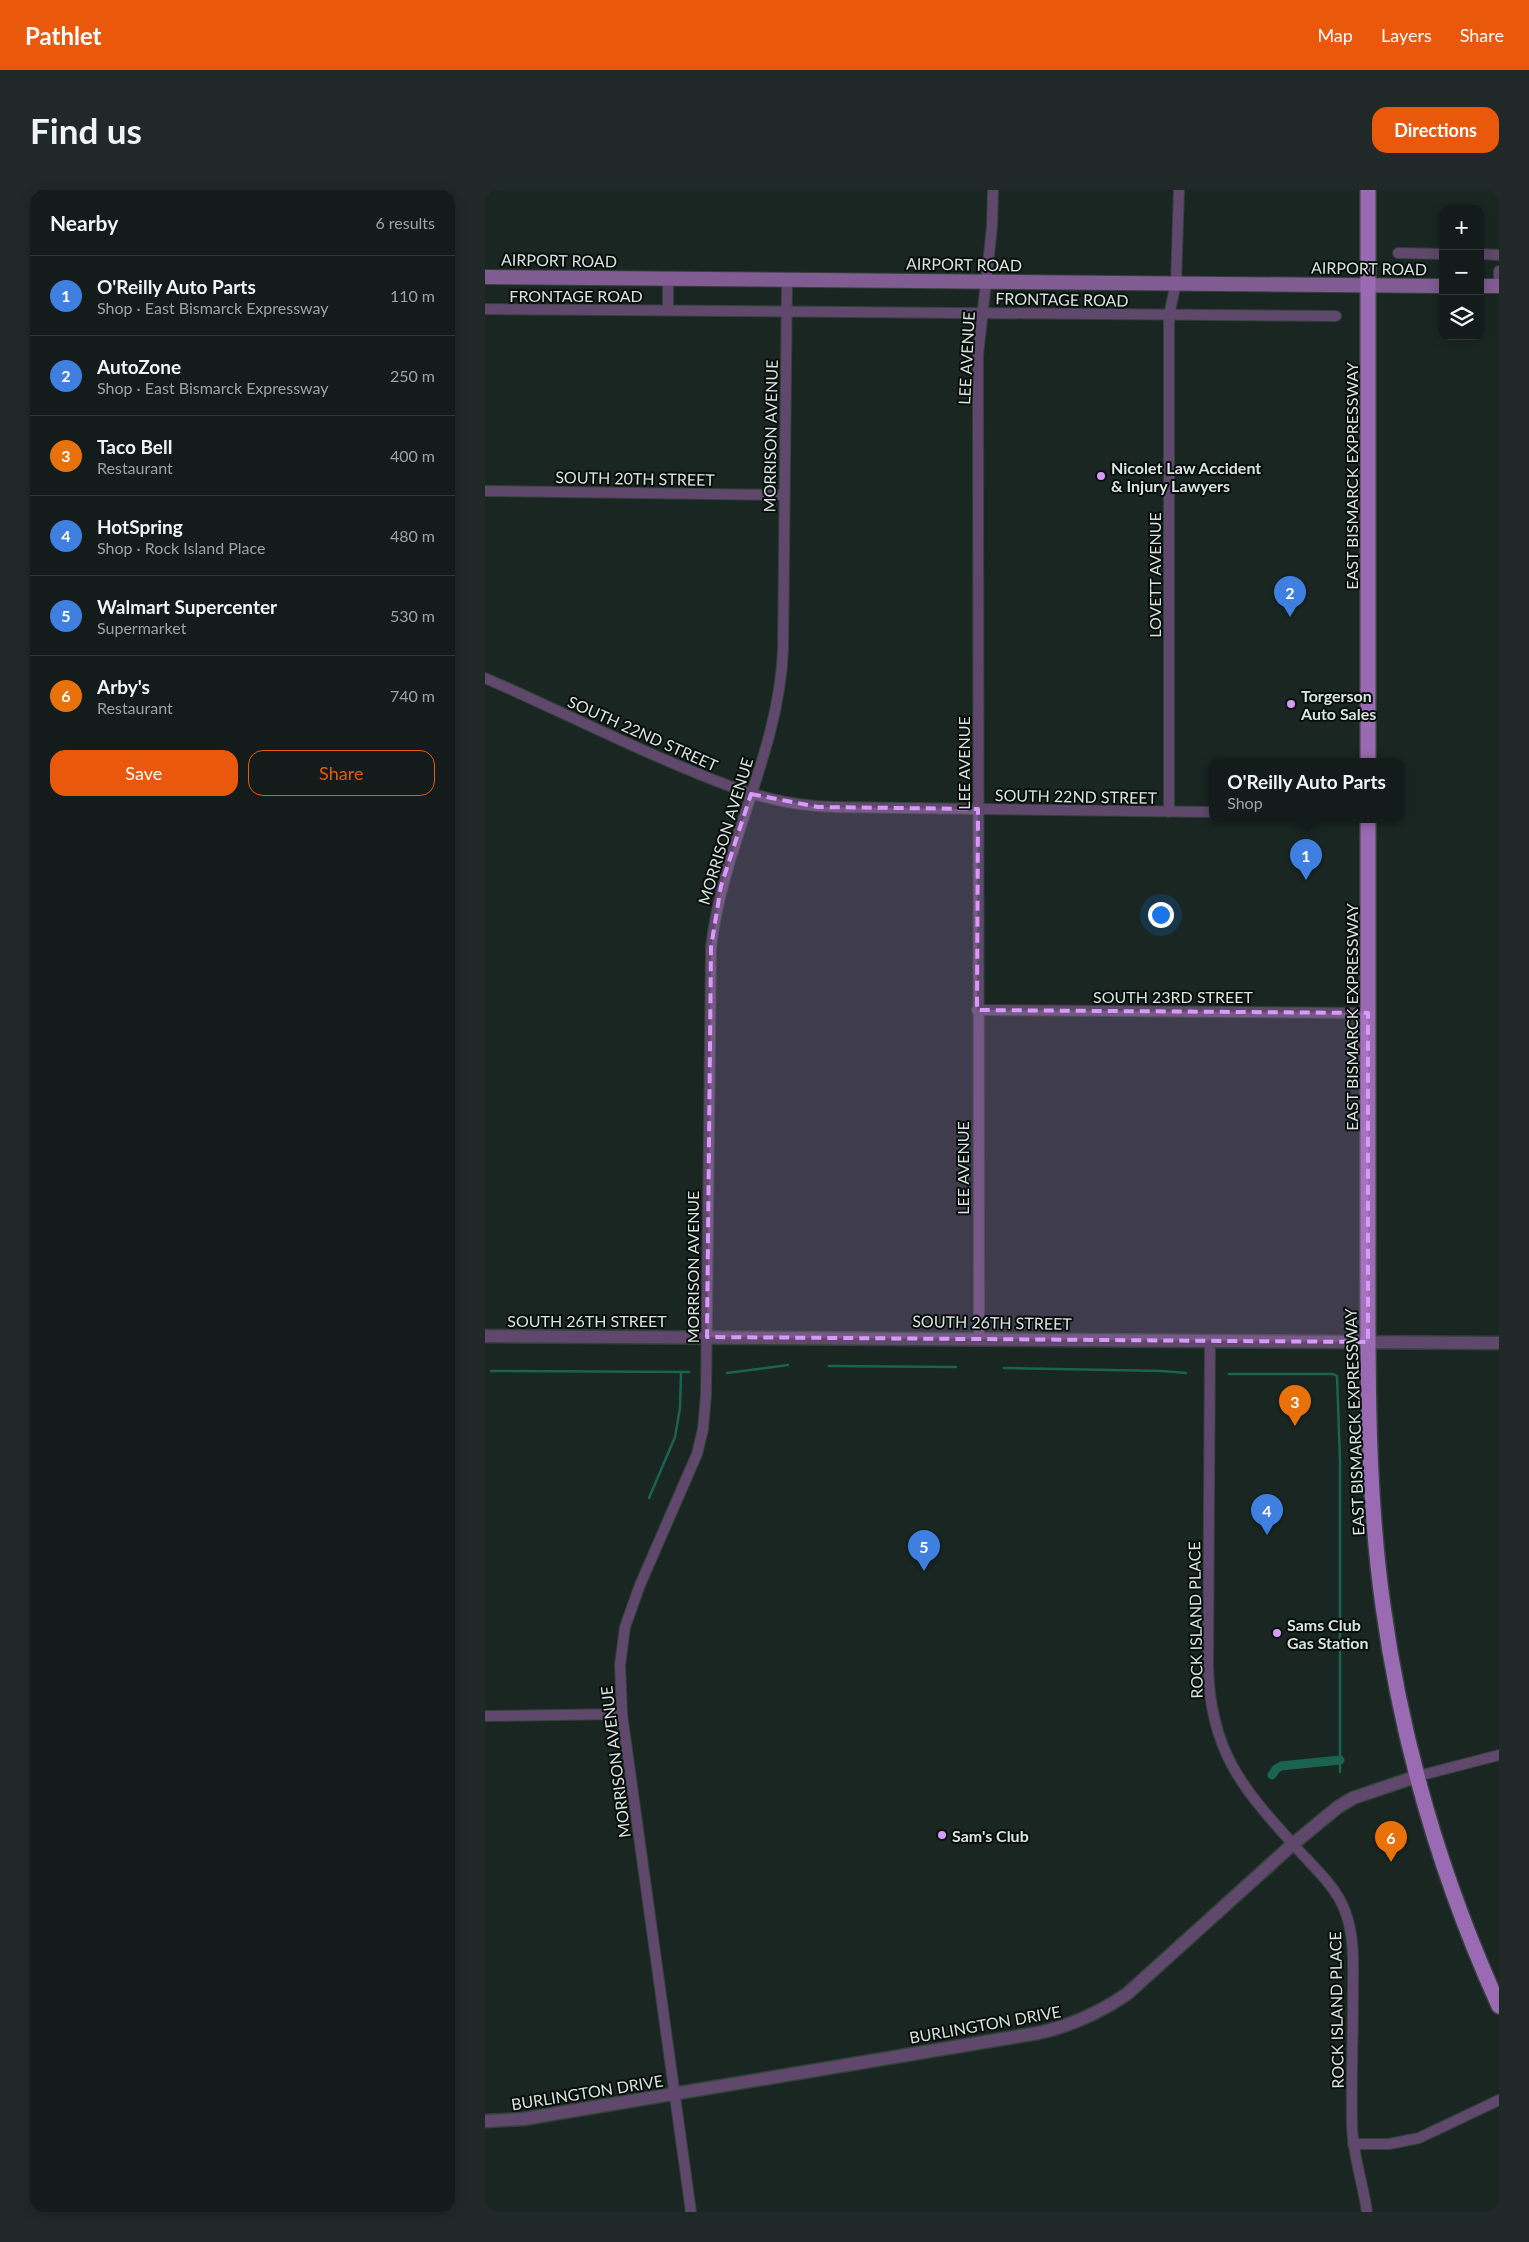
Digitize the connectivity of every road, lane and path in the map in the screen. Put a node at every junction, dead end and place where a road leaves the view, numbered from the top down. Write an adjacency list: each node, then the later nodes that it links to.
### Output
1 (993, 190): 12 (street, LEE AVENUE)
2 (1179, 190): 13 (street, LOVETT AVENUE)
3 (1369, 190): 14 (main road, EAST BISMARCK EXPRESSWAY)
4 (1399, 253): 5 (street)
5 (1439, 254)
6 (1484, 254): 7 (street)
7 (1499, 255)
8 (1499, 271): 17 (street)
9 (485, 277): 10 (main road, AIRPORT ROAD)
10 (668, 278): 11 (main road, AIRPORT ROAD); 19 (street)
11 (787, 280): 12 (main road, AIRPORT ROAD); 20 (street, MORRISON AVENUE)
12 (986, 282): 13 (main road, AIRPORT ROAD); 21 (street, LEE AVENUE)
13 (1176, 283): 14 (main road, AIRPORT ROAD); 22 (street, LOVETT AVENUE)
14 (1368, 285): 15 (main road, AIRPORT ROAD); 27 (main road, EAST BISMARCK EXPRESSWAY)
15 (1439, 286)
16 (1484, 286): 17 (main road)
17 (1499, 286)
18 (485, 309): 19 (street, FRONTAGE ROAD)
19 (668, 310): 20 (street, FRONTAGE ROAD)
20 (787, 311): 21 (street, FRONTAGE ROAD); 25 (street, MORRISON AVENUE)
21 (982, 313): 22 (street, FRONTAGE ROAD); 29 (street, LEE AVENUE)
22 (1169, 315): 23 (street, FRONTAGE ROAD); 30 (street, LOVETT AVENUE)
23 (1336, 316)
24 (485, 491): 25 (street, SOUTH 20TH STREET)
25 (784, 495): 28 (street, MORRISON AVENUE)
26 (485, 678): 28 (street, SOUTH 22ND STREET)
27 (1368, 758)
28 (751, 794): 29 (street, SOUTH 22ND STREET); 36 (street, MORRISON AVENUE)
29 (978, 809): 30 (street, SOUTH 22ND STREET); 33 (street, LEE AVENUE)
30 (1169, 812): 31 (street, SOUTH 22ND STREET)
31 (1209, 812)
32 (1368, 823): 34 (main road, EAST BISMARCK EXPRESSWAY)
33 (977, 1010): 34 (street, SOUTH 23RD STREET); 37 (street, LEE AVENUE)
34 (1368, 1014): 39 (main road, EAST BISMARCK EXPRESSWAY)
35 (485, 1336): 36 (street, SOUTH 26TH STREET)
36 (707, 1337): 37 (street, SOUTH 26TH STREET); 41 (street, MORRISON AVENUE)
37 (979, 1338): 38 (street, SOUTH 26TH STREET)
38 (1210, 1341): 39 (street, SOUTH 26TH STREET); 45 (street, ROCK ISLAND PLACE)
39 (1367, 1342): 40 (street, SOUTH 26TH STREET); 44 (main road, EAST BISMARCK EXPRESSWAY)
40 (1499, 1343)
41 (622, 1714): 42 (street); 47 (street, MORRISON AVENUE)
42 (485, 1716)
43 (1499, 1755): 44 (street, BURLINGTON DRIVE)
44 (1418, 1776): 45 (street, BURLINGTON DRIVE); 46 (main road, EAST BISMARCK EXPRESSWAY)
45 (1293, 1844): 47 (street, BURLINGTON DRIVE); 50 (street, ROCK ISLAND PLACE)
46 (1499, 2006)
47 (675, 2094): 49 (street, BURLINGTON DRIVE); 51 (street, MORRISON AVENUE)
48 (1499, 2100): 50 (street)
49 (485, 2121)
50 (1353, 2144): 52 (street, ROCK ISLAND PLACE)
51 (691, 2212)
52 (1367, 2212)

